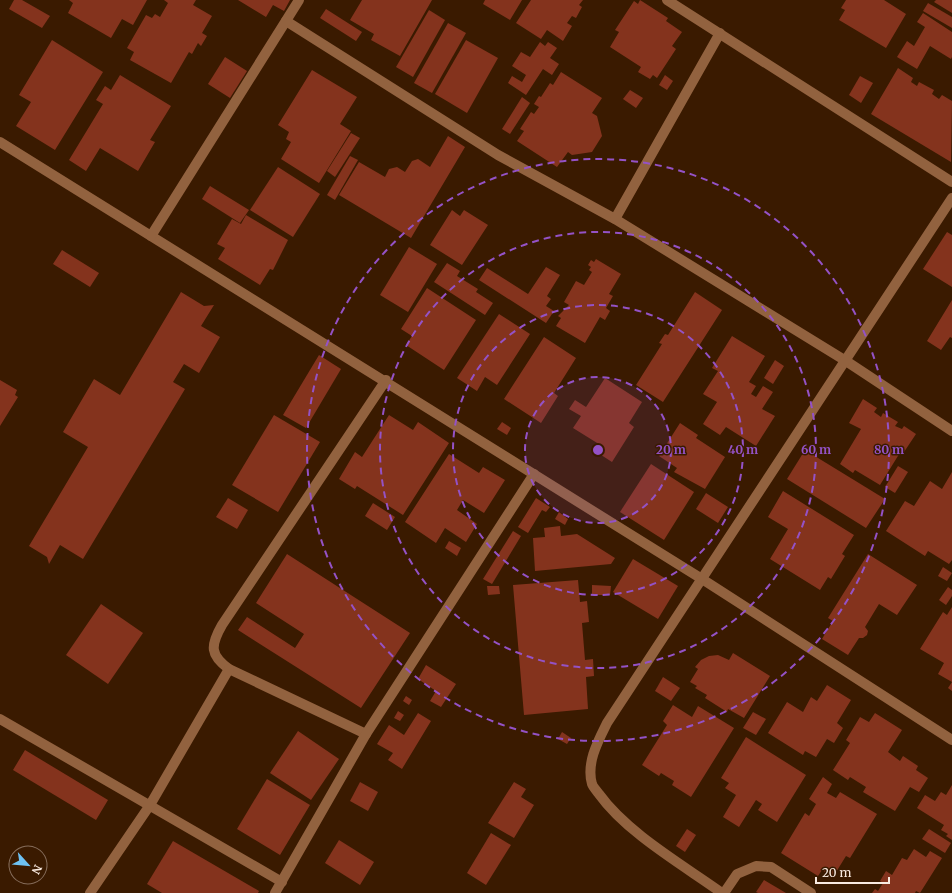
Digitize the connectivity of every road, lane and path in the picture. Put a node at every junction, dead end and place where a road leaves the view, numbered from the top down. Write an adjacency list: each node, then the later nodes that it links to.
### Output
1 (299, 0): 3 (street)
2 (667, 0): 4 (street)
3 (286, 21): 8 (street); 9 (street)
4 (720, 33): 6 (street); 8 (street)
5 (0, 142): 9 (street)
6 (952, 182)
7 (952, 198): 10 (street)
8 (615, 219): 10 (street)
9 (151, 236): 11 (street)
10 (846, 361): 12 (street); 14 (street)
11 (386, 380): 13 (street); 15 (street)
12 (952, 431)
13 (534, 474): 14 (street); 17 (street)
14 (702, 579): 18 (street); 23 (street)
15 (229, 669): 17 (street); 19 (street)
16 (0, 719): 19 (street)
17 (366, 734): 20 (street)
18 (952, 740)
19 (150, 805): 20 (street); 21 (street)
20 (282, 882): 22 (street)
21 (90, 893)
22 (275, 893)
23 (723, 893): 24 (street)
24 (811, 893)

